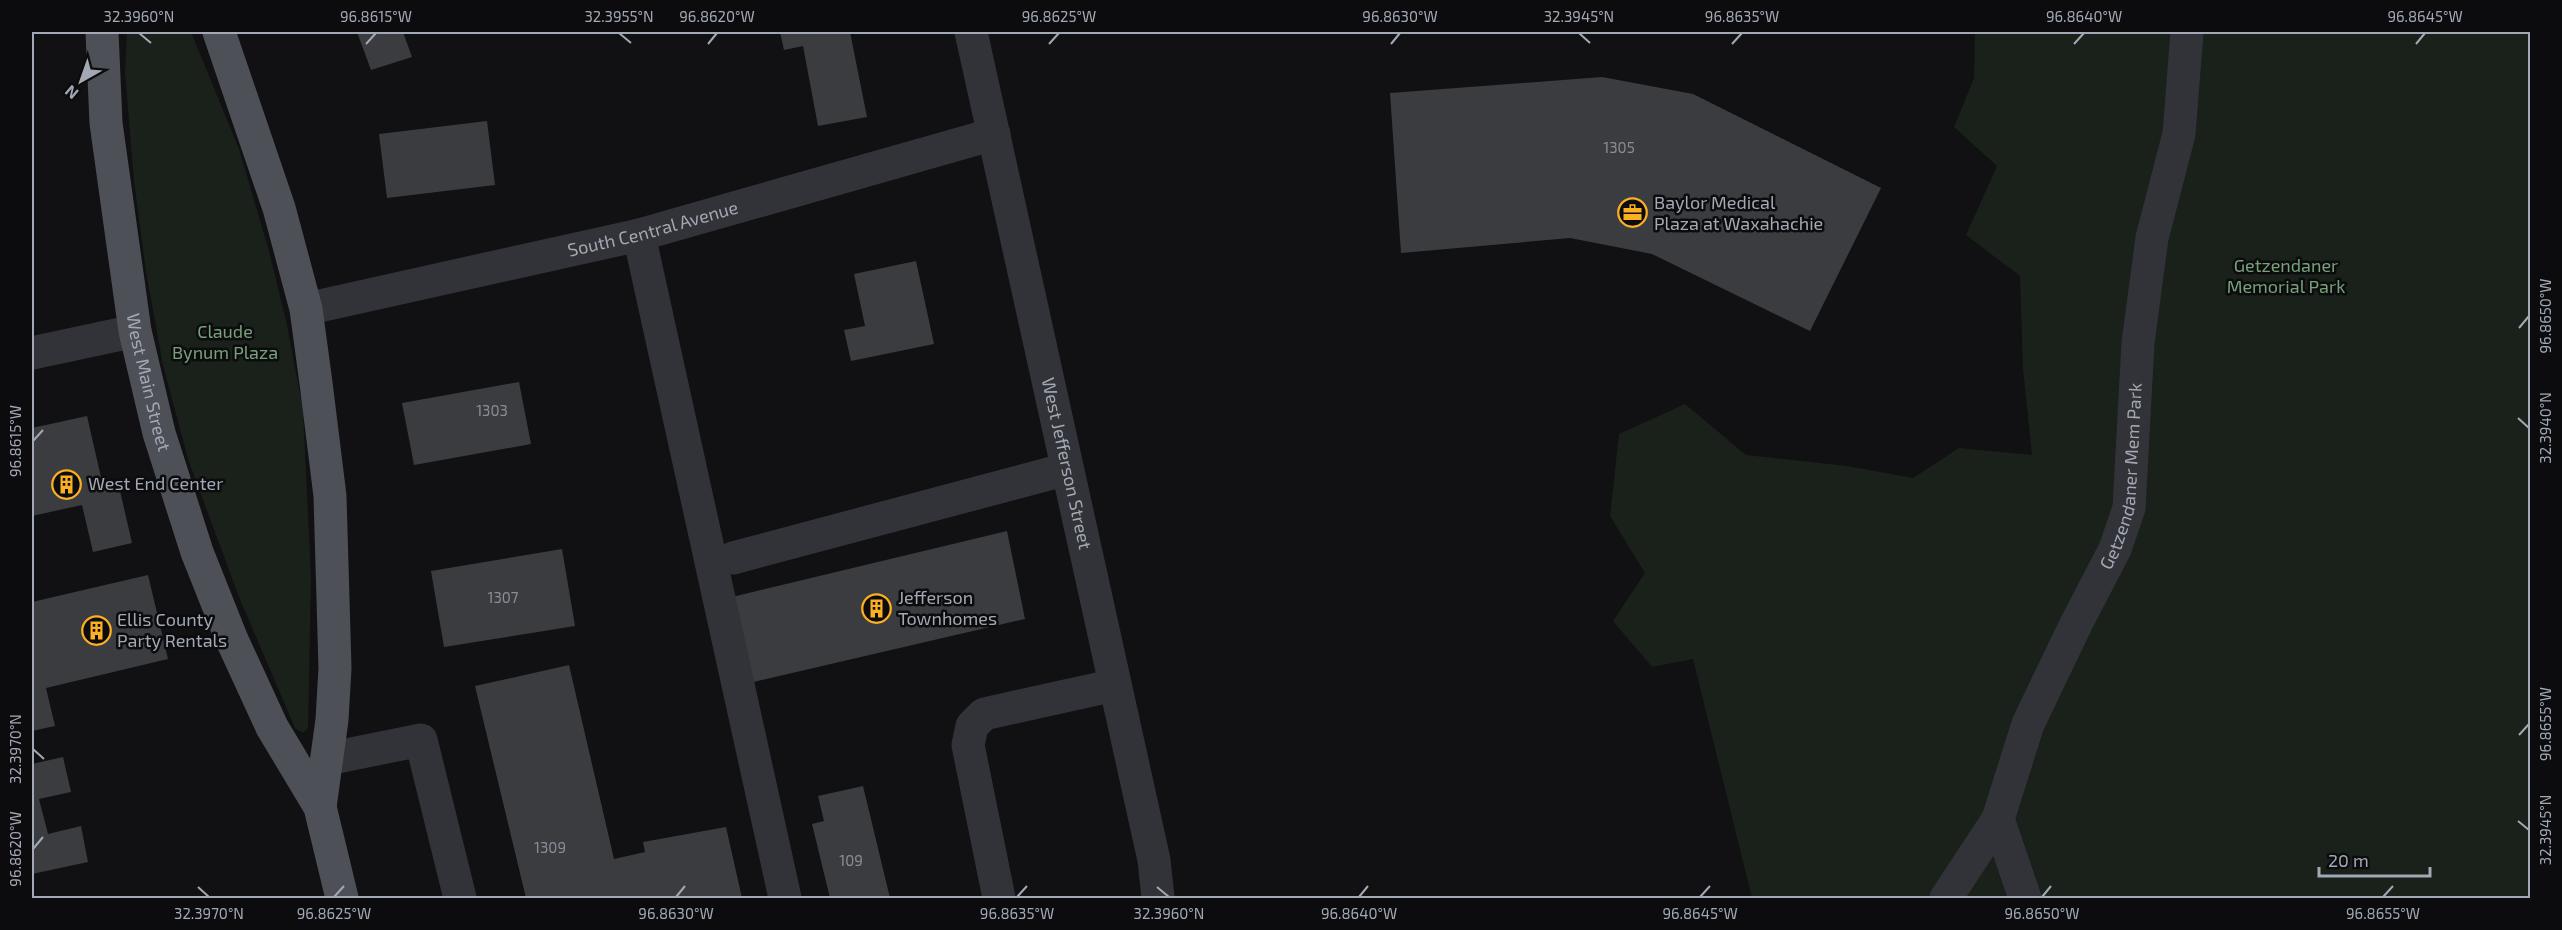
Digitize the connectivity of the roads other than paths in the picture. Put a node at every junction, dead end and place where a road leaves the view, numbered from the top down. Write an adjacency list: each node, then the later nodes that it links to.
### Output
1 (102, 32): 8 (main road, West Main Street)
2 (219, 32): 7 (main road, West Main Street)
3 (971, 32): 5 (street, West Jefferson Street)
4 (2187, 32): 15 (street, Getzendaner Mem Park)
5 (994, 134): 6 (street, South Central Avenue); 10 (street, West Jefferson Street)
6 (639, 235): 7 (street, South Central Avenue); 18 (street)
7 (306, 309): 13 (main road, West Main Street)
8 (135, 330): 9 (street); 14 (main road, West Main Street)
9 (32, 353)
10 (1067, 469): 11 (street); 12 (street, West Jefferson Street)
11 (733, 558)
12 (1115, 685): 19 (street); 20 (street, West Jefferson Street)
13 (327, 759): 14 (main road, West Main Street); 17 (street)
14 (320, 807): 16 (main road, West Main Street)
15 (1998, 819): 21 (street, Getzendaner Mem Park); 22 (street)
16 (342, 898)
17 (460, 898)
18 (785, 898)
19 (999, 898)
20 (1158, 898)
21 (1946, 898)
22 (2025, 898)

